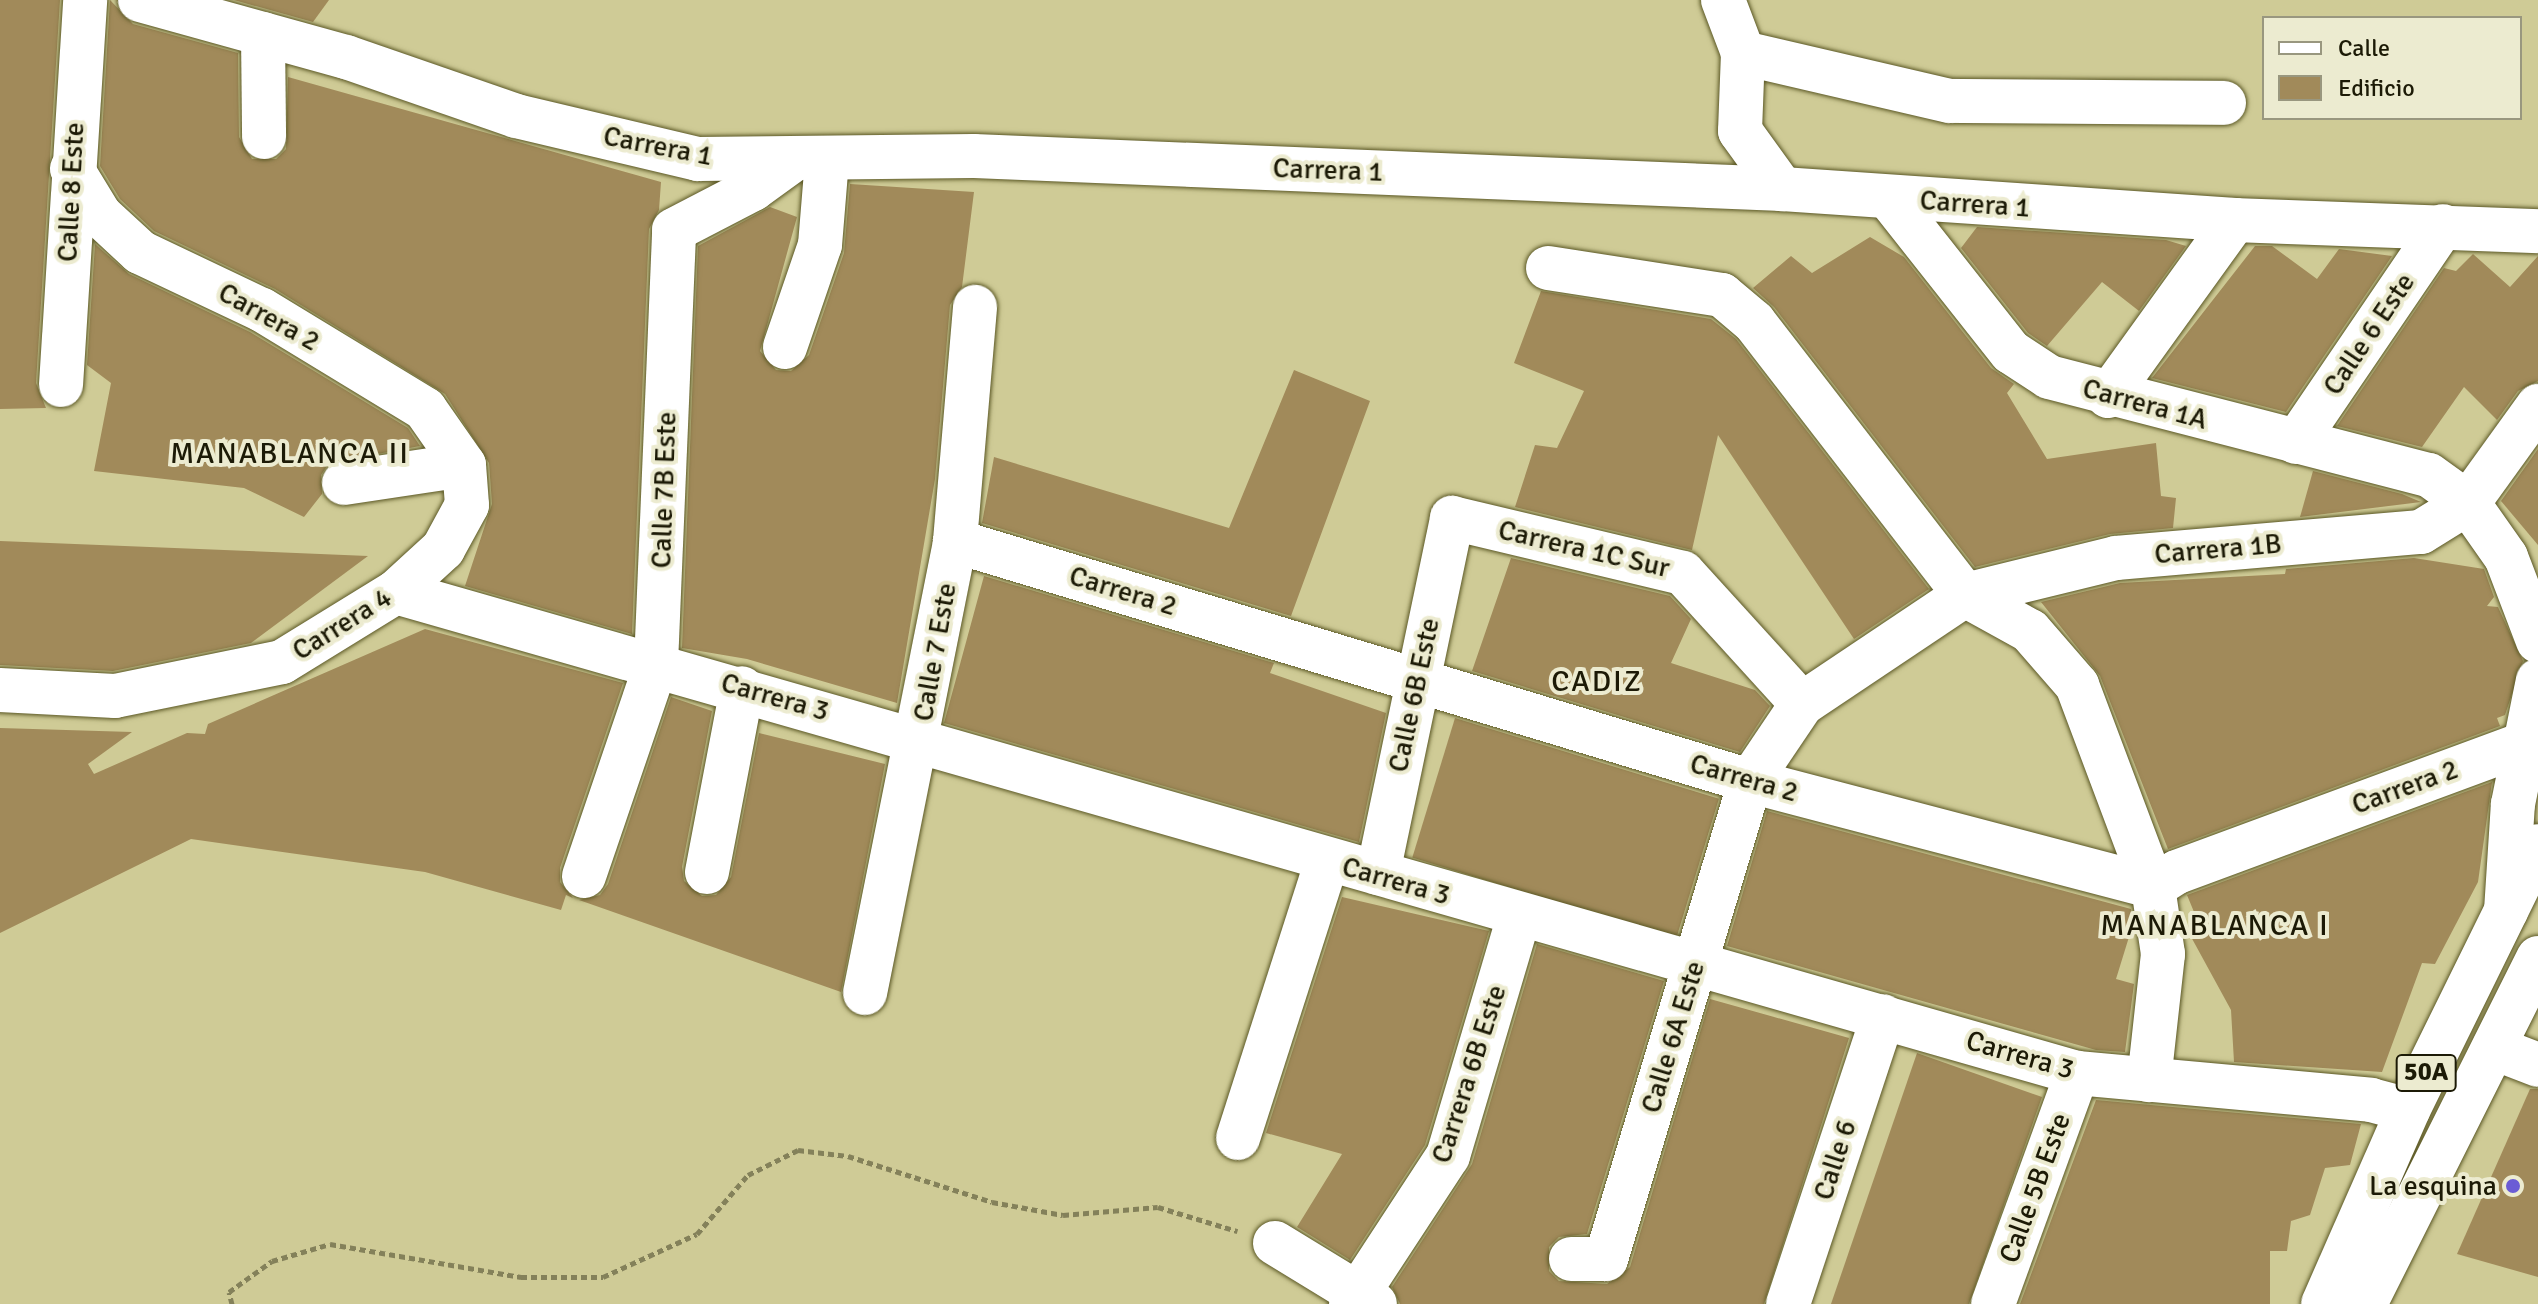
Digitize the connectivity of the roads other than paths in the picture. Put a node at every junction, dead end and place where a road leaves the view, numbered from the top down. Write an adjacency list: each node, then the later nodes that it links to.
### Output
1 (85, 0): 9 (street, Calle 8 Este)
2 (140, 0): 4 (street, Carrera 1)
3 (1723, 0): 5 (street)
4 (263, 34): 7 (street); 8 (street, Carrera 1)
5 (1743, 53): 6 (street); 10 (street)
6 (2224, 103)
7 (264, 137)
8 (810, 159): 10 (street, Carrera 1); 17 (street); 30 (street, Calle 7B Este)
9 (72, 169): 18 (street, Calle 8 Este); 22 (street, Carrera 2)
10 (1782, 189): 11 (street, Carrera 1)
11 (1890, 199): 12 (street, Carrera 1); 19 (street, Carrera 1A)
12 (2235, 220): 13 (street, Carrera 1); 19 (street)
13 (2443, 226): 14 (street, Carrera 1); 21 (street, Calle 6 Este)
14 (2538, 231)
15 (1548, 268): 28 (street)
16 (975, 307): 26 (street, Calle 7 Este)
17 (785, 347)
18 (61, 385)
19 (2108, 396): 21 (street, Carrera 1A)
20 (2538, 406): 24 (street)
21 (2296, 442): 24 (street, Carrera 1A)
22 (464, 467): 23 (street); 27 (street, Carrera 4)
23 (344, 483)
24 (2468, 503): 28 (street, Carrera 1B); 29 (street, Carrera 1A)
25 (1452, 518): 31 (street, Calle 6B Este); 35 (street, Carrera 1C Sur)
26 (955, 541): 31 (street, Carrera 2); 36 (street, Calle 7 Este)
27 (396, 592): 30 (street, Carrera 3); 34 (street, Carrera 4)
28 (1965, 595): 35 (street, Carrera 1B); 44 (street)
29 (2538, 641)
30 (656, 664): 33 (street, Carrera 3); 43 (street, Calle 7B Este)
31 (1416, 679): 38 (street, Carrera 2); 42 (street, Calle 6B Este)
32 (2538, 680): 37 (street)
33 (742, 688): 36 (street, Carrera 3); 41 (street)
34 (0, 690)
35 (1802, 704): 38 (street, Carrera 1B)
36 (919, 737): 40 (street, Carrera 3); 49 (street, Calle 7 Este)
37 (2525, 743): 44 (street, Carrera 2); 45 (street)
38 (1750, 781): 44 (street, Carrera 2); 48 (street, Calle 6A Este)
39 (2538, 846): 45 (street, 50A)
40 (1327, 861): 42 (street, Carrera 3); 56 (street)
41 (707, 872)
42 (1378, 873): 46 (street, Carrera 3)
43 (584, 876)
44 (2153, 887): 54 (street)
45 (2506, 912): 55 (street, 50A)
46 (1519, 917): 48 (street, Carrera 3); 59 (street, Carrera 6B Este)
47 (2538, 958): 51 (street, 50A)
48 (1694, 965): 50 (street, Carrera 3); 58 (street, Calle 6A Este)
49 (865, 993)
50 (1883, 1016): 53 (street, Carrera 3); 60 (street, Calle 6)
51 (2494, 1048): 52 (street); 63 (street, 50A)
52 (2538, 1065)
53 (2077, 1073): 54 (street, Carrera 3); 61 (street, Calle 5B Este)
54 (2149, 1080): 55 (street, Carrera 3)
55 (2408, 1110): 62 (street, 50A)
56 (1238, 1138)
57 (1275, 1243): 59 (street)
58 (1571, 1259)
59 (1361, 1300)
60 (1788, 1304)
61 (1993, 1304)
62 (2323, 1304)
63 (2365, 1304)

